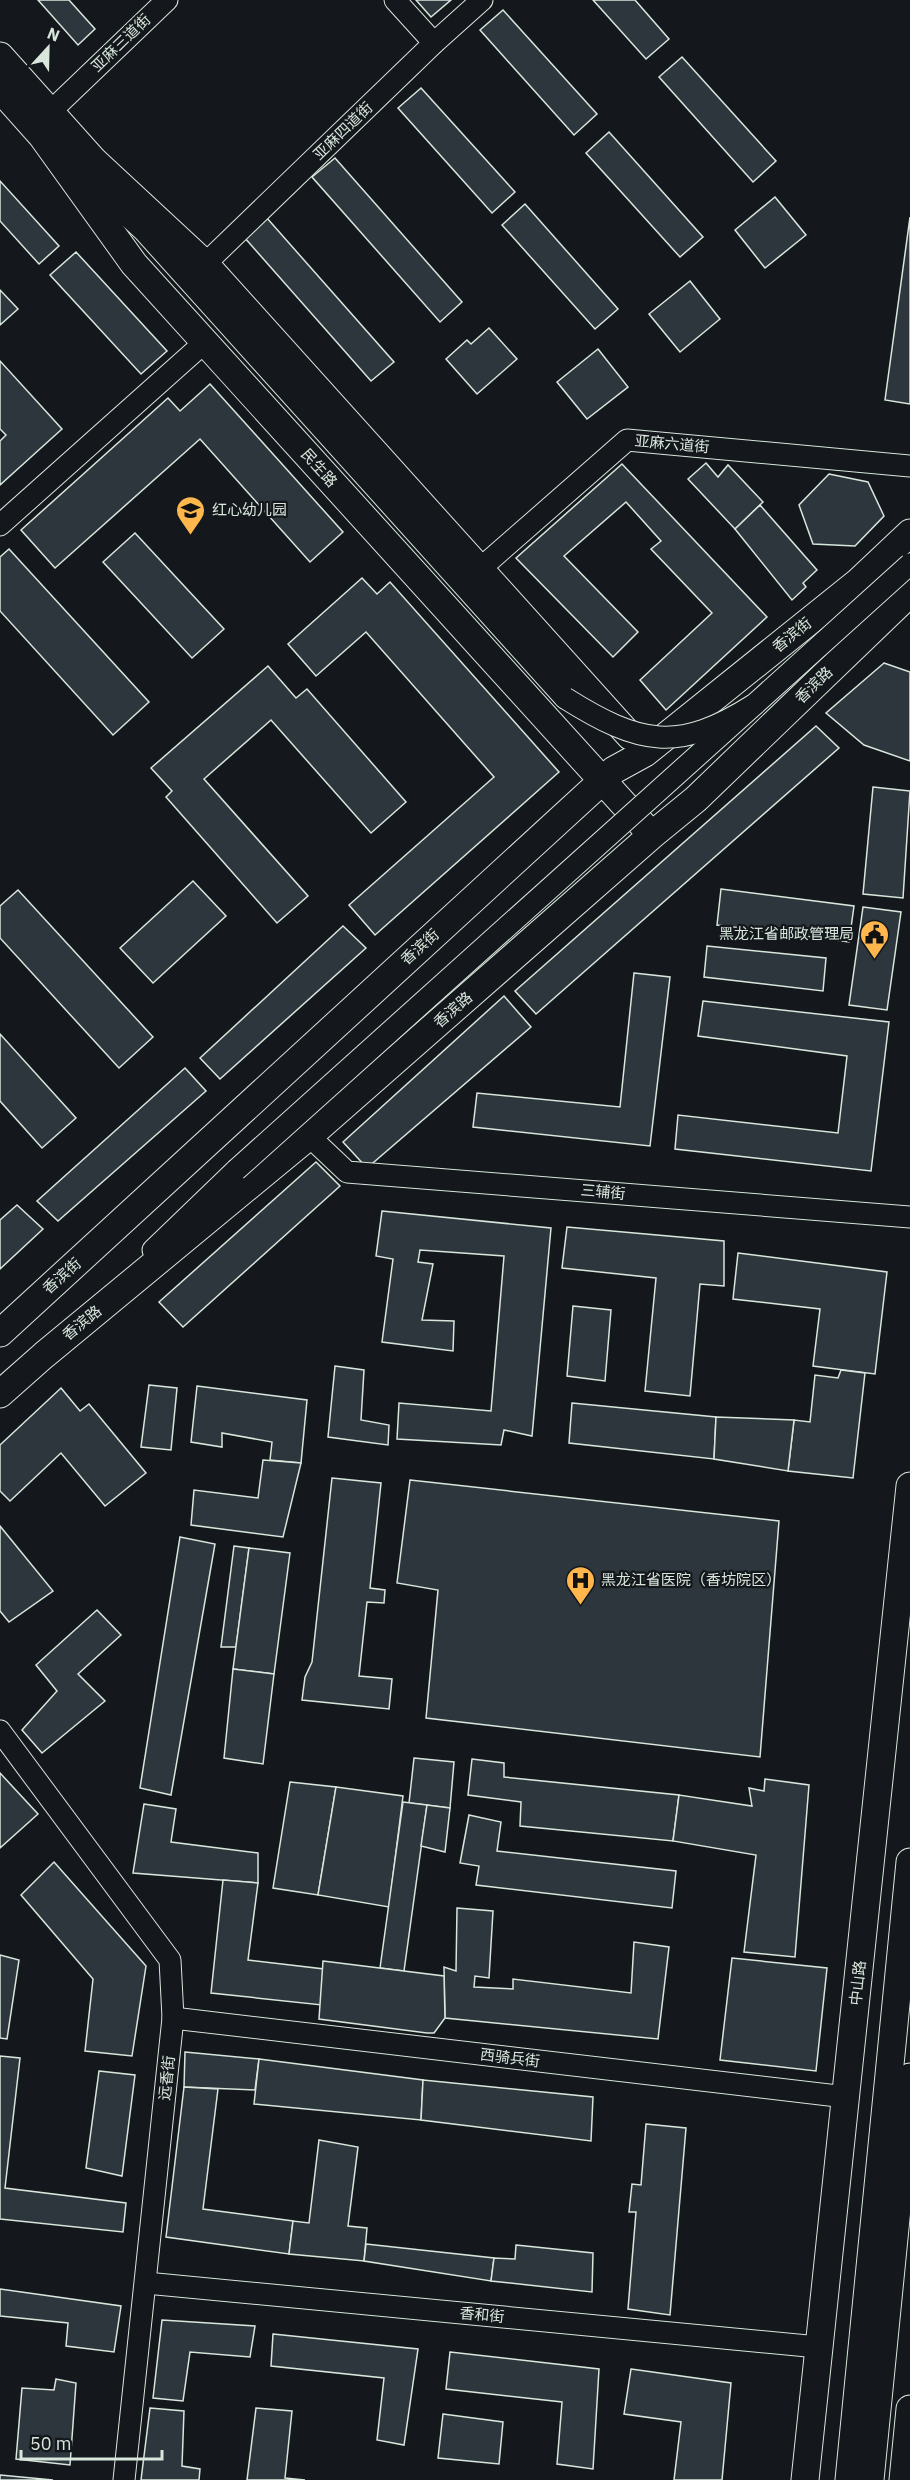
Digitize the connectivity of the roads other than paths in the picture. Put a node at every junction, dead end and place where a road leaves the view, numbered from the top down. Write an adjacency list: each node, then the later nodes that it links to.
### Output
1 (167, 0): 7 (street, 亚麻三道街)
2 (395, 0): 4 (street)
3 (482, 0): 4 (street, 亚麻四道街)
4 (434, 43): 8 (street, 亚麻四道街)
5 (0, 56): 7 (main road, 民生路)
6 (0, 89): 7 (main road, 民生路)
7 (46, 124): 8 (main road, 民生路); 9 (main road, 民生路); 16 (street, bridge)
8 (205, 264): 14 (main road, 民生路)
9 (205, 342): 11 (street); 18 (main road, 民生路)
10 (910, 466): 14 (street, 亚麻六道街)
11 (0, 525)
12 (910, 534): 17 (main road, 香滨街)
13 (910, 564): 16 (street, bridge)
14 (481, 568): 17 (main road, 民生路)
15 (904, 601): 19 (main road, 香滨路)
16 (755, 704): 23 (street, bridge)
17 (645, 753): 18 (main road, 香滨街)
18 (602, 781): 19 (main road, 民生路); 22 (main road, 香滨街)
19 (652, 835): 20 (main road, 香滨路)
20 (309, 1136): 21 (street, 三辅街); 23 (main road, 香滨路)
21 (910, 1217)
22 (0, 1333)
23 (44, 1354): 24 (main road, 香滨路)
24 (0, 1394)
25 (910, 1486): 30 (main road, 中山路)
26 (0, 1731): 28 (street, 远香街)
27 (910, 1862): 36 (main road)
28 (173, 2018): 30 (street, 西骑兵街); 31 (street, 远香街)
29 (910, 2077): 37 (main road)
30 (846, 2097): 32 (main road, 中山路)
31 (146, 2283): 32 (street, 香和街); 34 (street, 远香街)
32 (818, 2347): 35 (main road, 中山路)
33 (910, 2409): 38 (main road)
34 (124, 2480)
35 (806, 2480)
36 (849, 2480)
37 (870, 2480)
38 (903, 2480)

